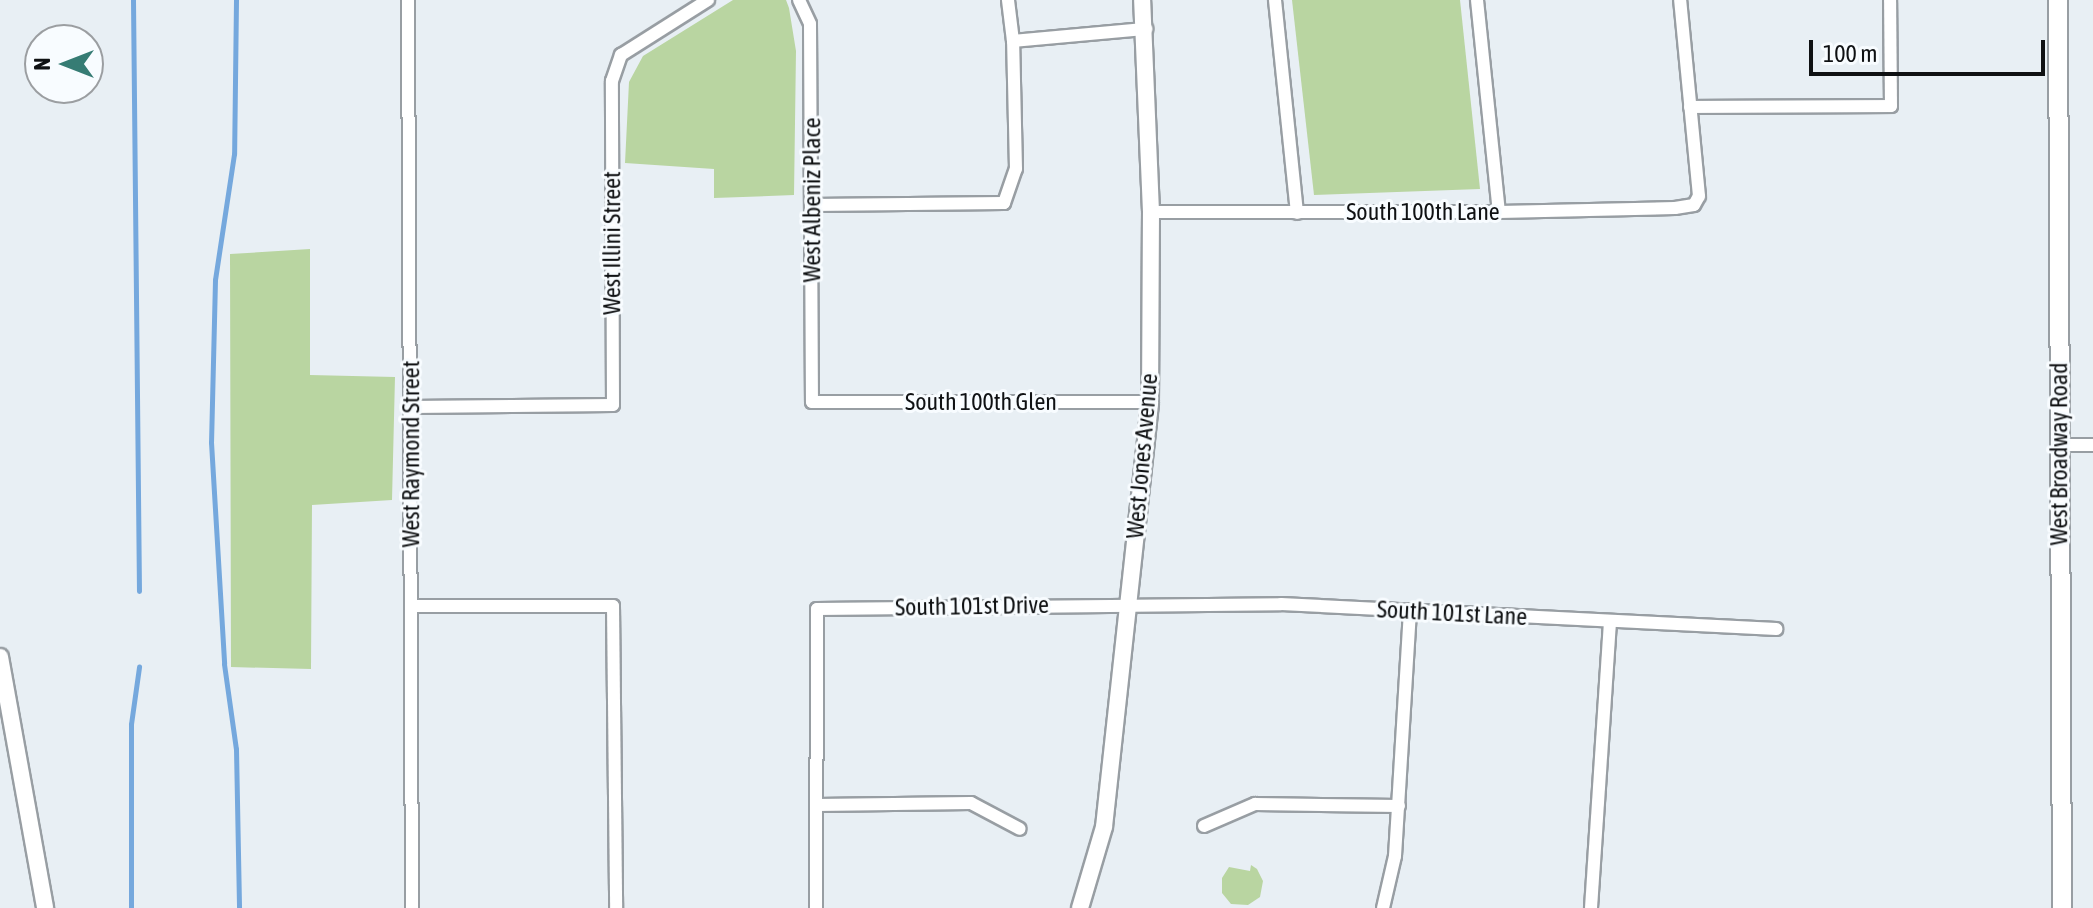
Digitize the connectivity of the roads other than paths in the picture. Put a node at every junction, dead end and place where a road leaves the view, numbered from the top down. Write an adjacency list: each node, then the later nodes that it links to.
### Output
1 (408, 0): 20 (street, West Raymond Street)
2 (708, 0): 20 (street, West Illini Street)
3 (799, 0): 14 (street, West Albeniz Place)
4 (1008, 0): 12 (street)
5 (1142, 0): 11 (street, West Jones Avenue)
6 (1275, 0): 17 (street)
7 (1477, 0): 16 (street)
8 (1680, 0): 13 (street)
9 (1890, 0): 13 (street)
10 (2058, 0): 21 (main road, West Broadway Road)
11 (1146, 29): 12 (street); 15 (street, West Jones Avenue)
12 (1013, 41): 14 (street)
13 (1690, 107): 16 (street, South 100th Lane)
14 (812, 205): 18 (street, West Albeniz Place)
15 (1151, 212): 17 (street, South 100th Lane); 19 (street, West Jones Avenue)
16 (1499, 212): 17 (street, South 100th Lane)
17 (1297, 213)
18 (812, 402): 19 (street, South 100th Glen)
19 (1150, 402): 23 (street, West Jones Avenue)
20 (411, 407): 24 (street, West Raymond Street)
21 (2059, 445): 22 (street); 40 (main road, West Broadway Road)
22 (2093, 445)
23 (1128, 603): 25 (street, South 101st Lane); 29 (street, South 101st Drive); 37 (street, West Jones Avenue)
24 (411, 606): 34 (street, West Raymond Street); 35 (street)
25 (1410, 610): 26 (street, South 101st Lane); 30 (street)
26 (1610, 622): 27 (street, South 101st Lane); 39 (street)
27 (1776, 629)
28 (0, 657): 33 (street)
29 (817, 805): 32 (street); 36 (street)
30 (1399, 806): 31 (street); 38 (street)
31 (1204, 826)
32 (1020, 829)
33 (45, 908)
34 (412, 908)
35 (616, 908)
36 (816, 908)
37 (1080, 908)
38 (1383, 908)
39 (1591, 908)
40 (2062, 908)

